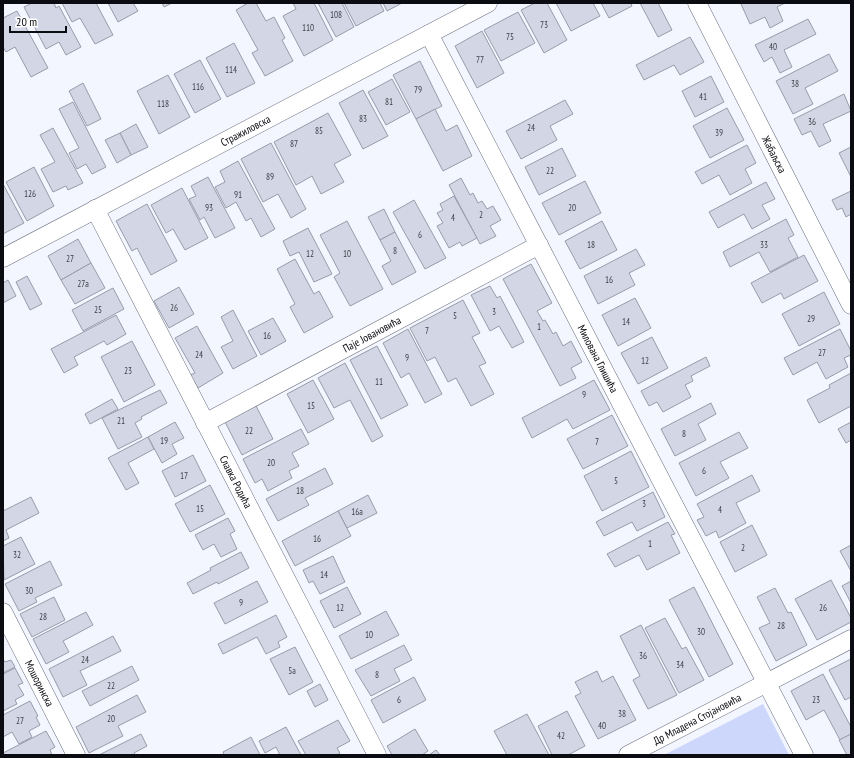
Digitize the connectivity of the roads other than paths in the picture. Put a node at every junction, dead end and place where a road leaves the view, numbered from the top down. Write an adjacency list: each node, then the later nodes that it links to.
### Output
1 (488, 3): 3 (street, Стражиловска)
2 (697, 3): 7 (street, Жабаљска)
3 (429, 34): 4 (street, Стражиловска); 5 (street, Милована Глишића)
4 (95, 209): 6 (street, Стражиловска); 8 (street, Славка Родића)
5 (539, 245): 8 (street, Паје Јовановића); 11 (street, Милована Глишића)
6 (3, 258)
7 (851, 305)
8 (205, 423): 13 (street, Славка Родића)
9 (3, 612): 12 (street, Мошоринска)
10 (851, 639): 11 (street, Др Младена Стојановића)
11 (767, 683): 14 (street, Др Младена Стојановића); 15 (street)
12 (76, 755)
13 (377, 755)
14 (628, 755)
15 (804, 755)

